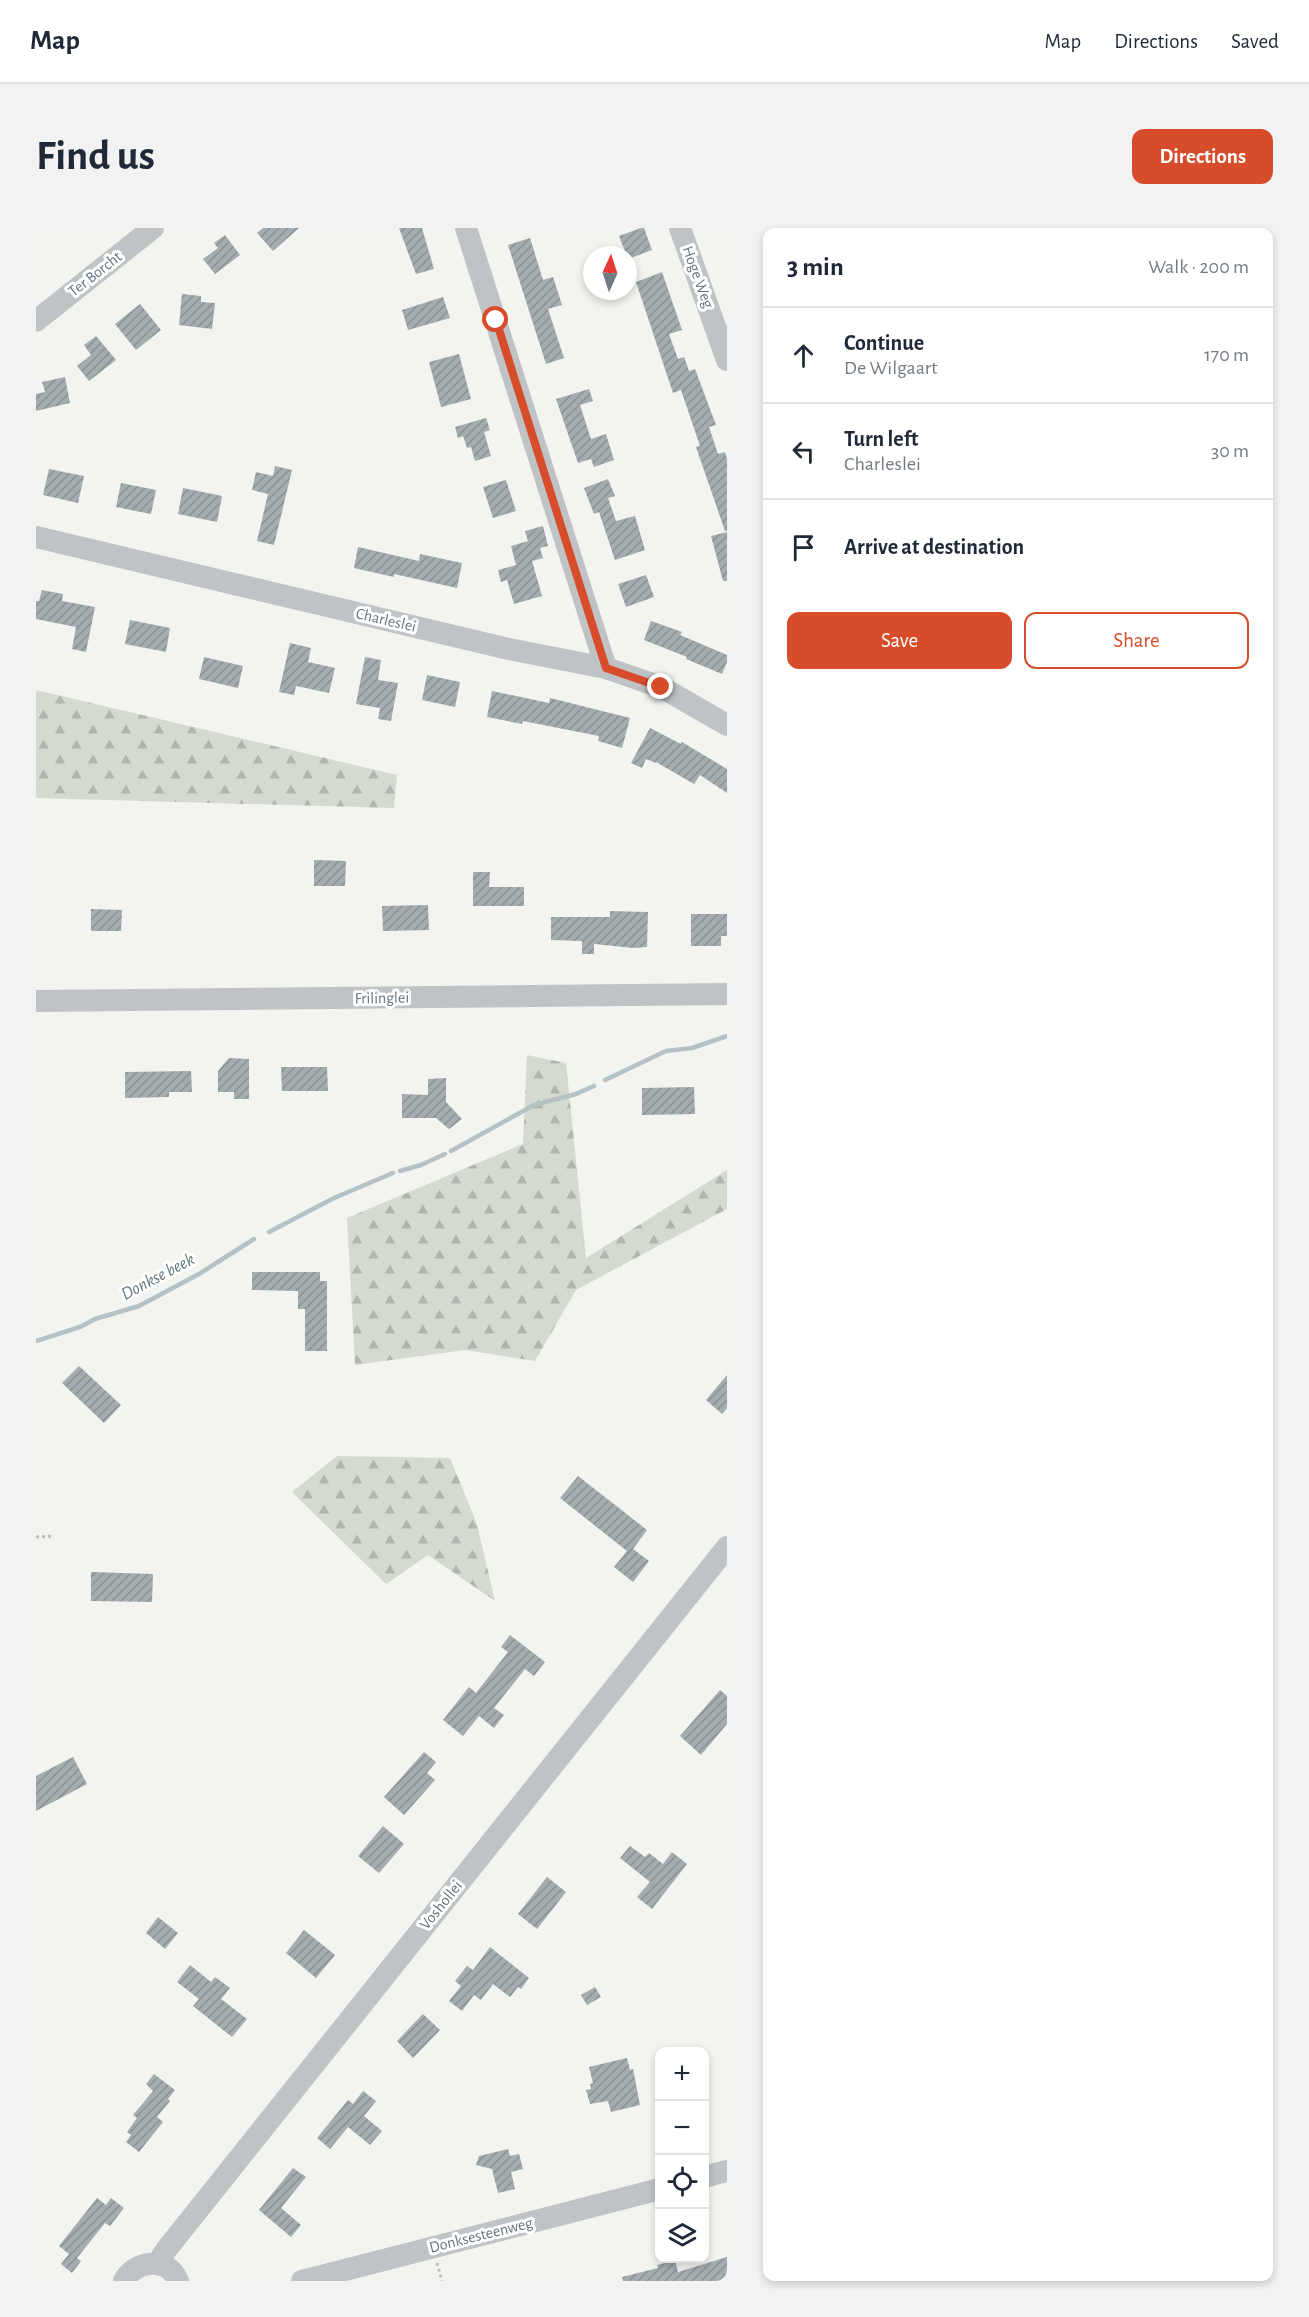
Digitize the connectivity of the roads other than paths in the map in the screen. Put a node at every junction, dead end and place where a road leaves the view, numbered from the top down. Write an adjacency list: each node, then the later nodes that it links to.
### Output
1 (153, 228): 4 (street, Ter Borcht)
2 (466, 228): 7 (street)
3 (680, 228): 5 (street, Hoge Weg)
4 (36, 321)
5 (727, 360)
6 (36, 537): 7 (street, Charleslei)
7 (606, 668): 8 (street, Charleslei)
8 (727, 724)
9 (727, 994): 10 (street, Frilinglei)
10 (36, 1001)
11 (727, 1547): 15 (street, Voshollei)
12 (727, 2171): 13 (street)
13 (709, 2176)
14 (655, 2190): 18 (street, Donksesteenweg)
15 (157, 2264): 16 (street); 17 (street)
16 (124, 2281)
17 (178, 2281)
18 (302, 2281)

